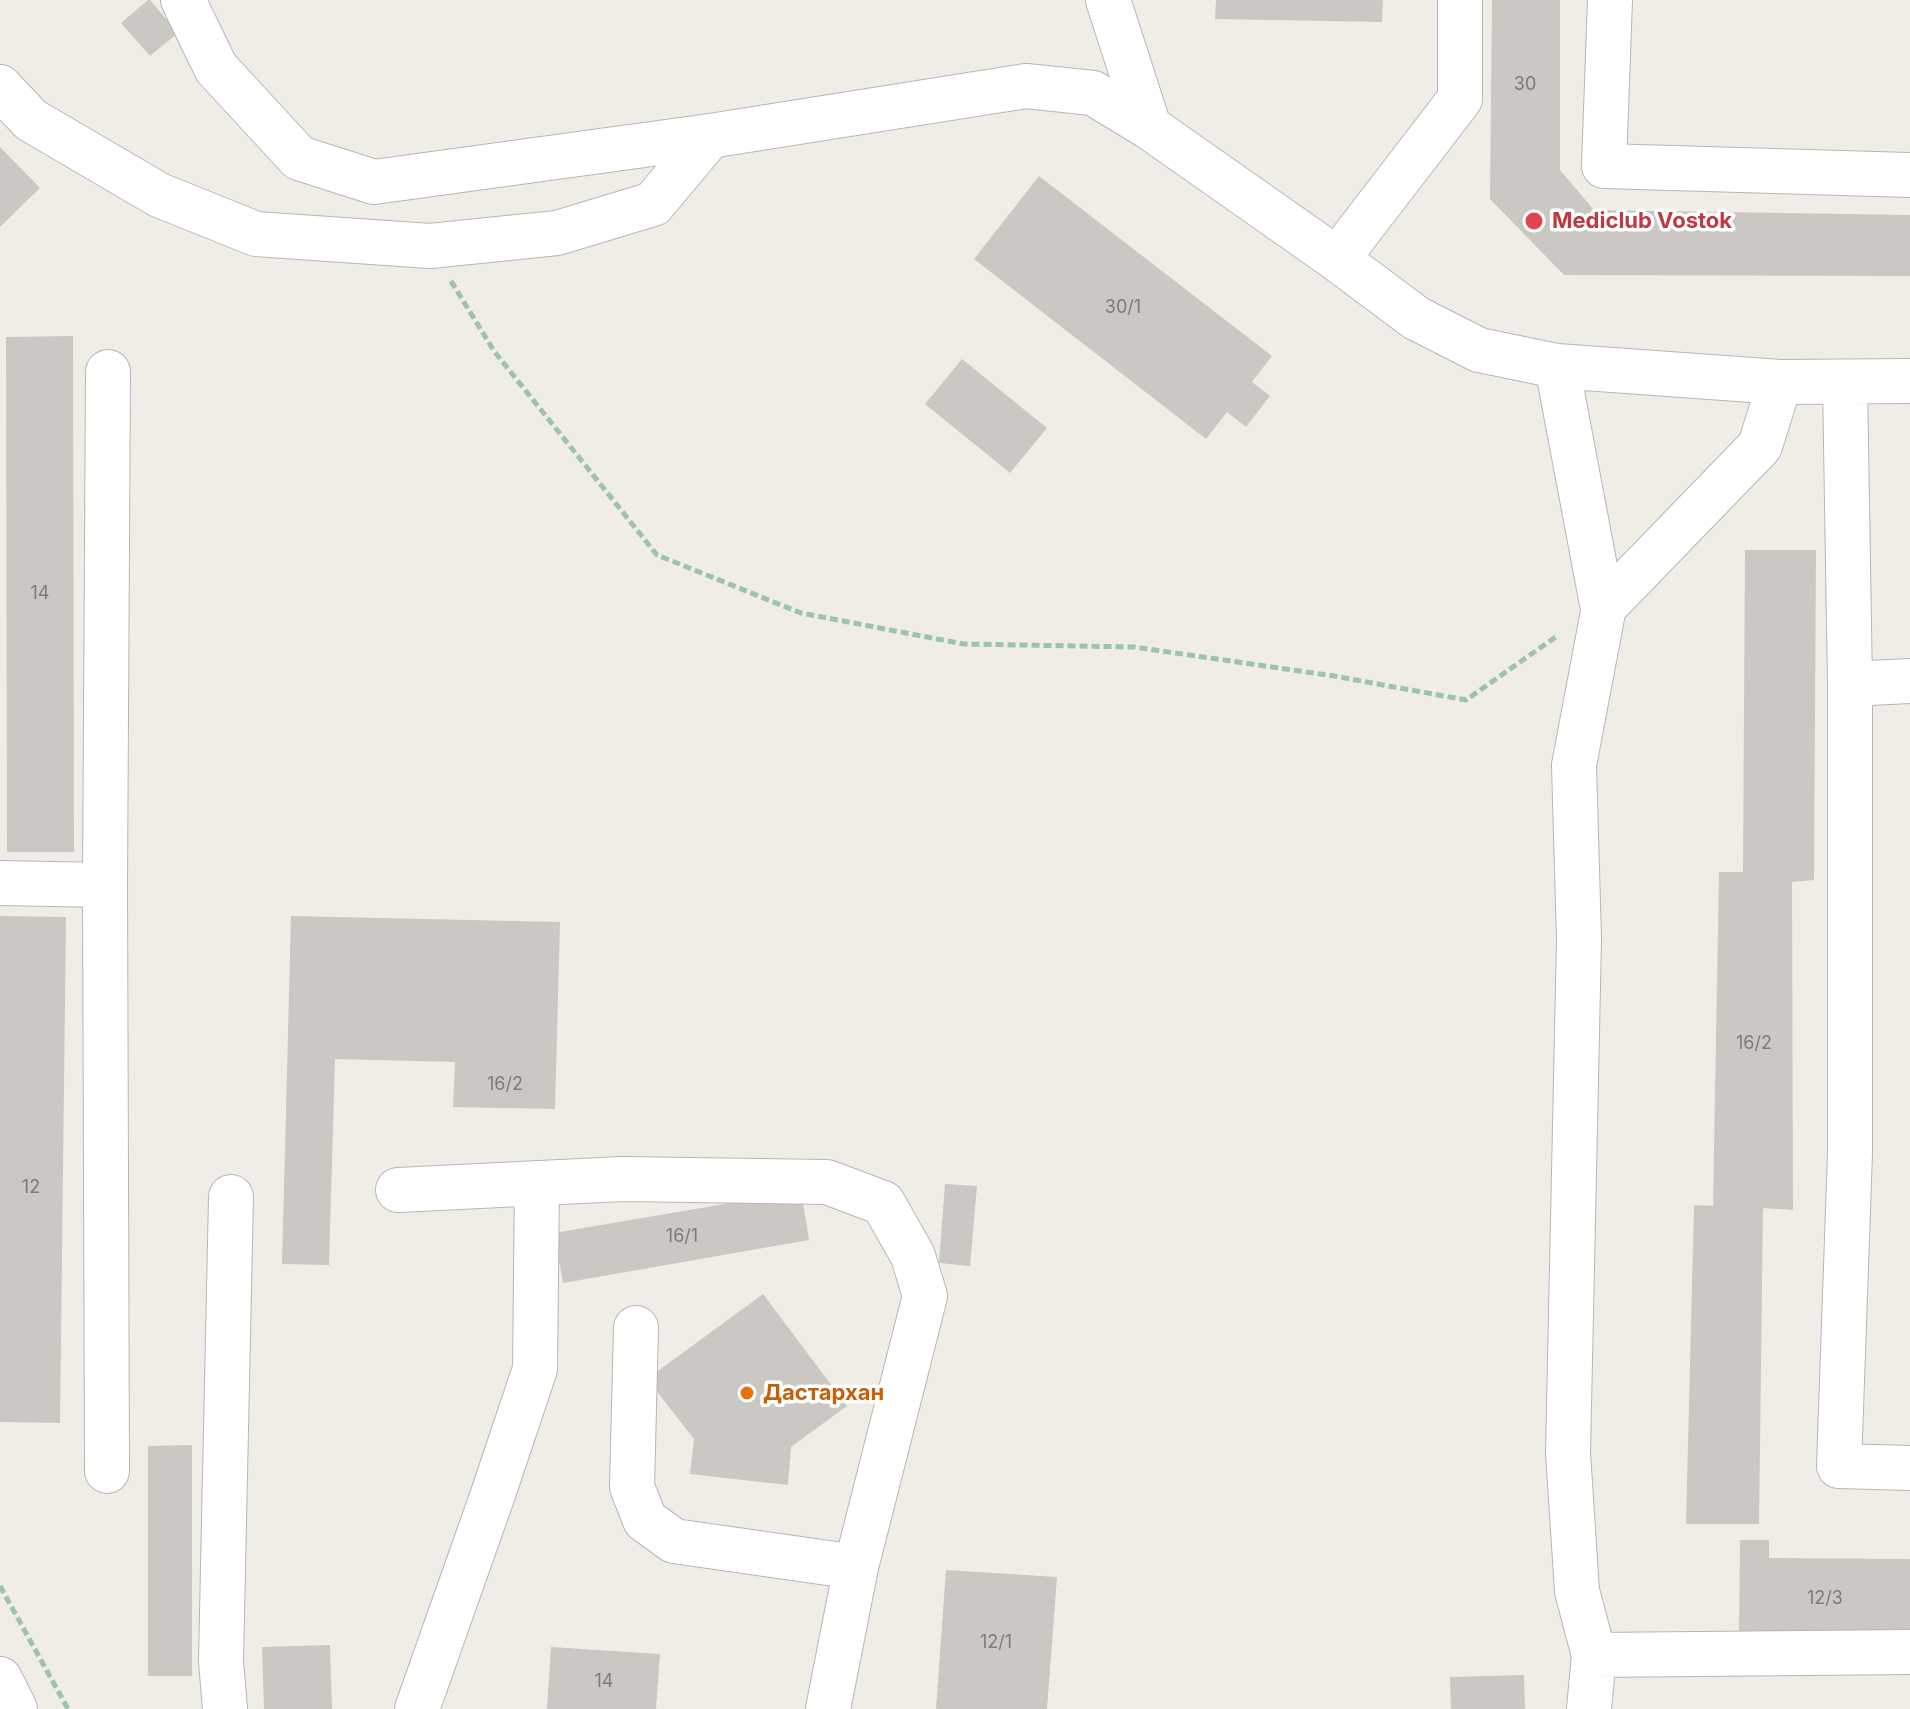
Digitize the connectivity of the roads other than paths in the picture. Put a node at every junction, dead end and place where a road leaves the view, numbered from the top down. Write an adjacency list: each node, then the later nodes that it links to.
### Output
1 (183, 0): 7 (street)
2 (1108, 0): 6 (street)
3 (1460, 0): 9 (street)
4 (1610, 0): 8 (street)
5 (0, 87): 7 (street)
6 (1149, 127): 7 (street); 9 (street)
7 (710, 136)
8 (1910, 175)
9 (1337, 259): 10 (street)
10 (1557, 366): 13 (street); 15 (street)
11 (108, 372): 19 (street)
12 (1910, 381): 14 (street)
13 (1780, 382): 14 (street); 28 (street)
14 (1845, 383): 17 (street)
15 (1602, 604)
16 (1910, 681): 17 (street)
17 (1850, 684): 24 (street)
18 (0, 883): 19 (street)
19 (105, 885): 25 (street)
20 (537, 1183): 21 (street); 26 (street); 32 (street)
21 (398, 1190)
22 (231, 1197): 31 (street)
23 (636, 1328): 26 (street)
24 (1910, 1468)
25 (107, 1471)
26 (856, 1567): 33 (street)
27 (1910, 1652): 28 (street)
28 (1594, 1655): 34 (street)
29 (0, 1679): 30 (street)
30 (15, 1709)
31 (225, 1709)
32 (417, 1709)
33 (828, 1709)
34 (1589, 1709)

